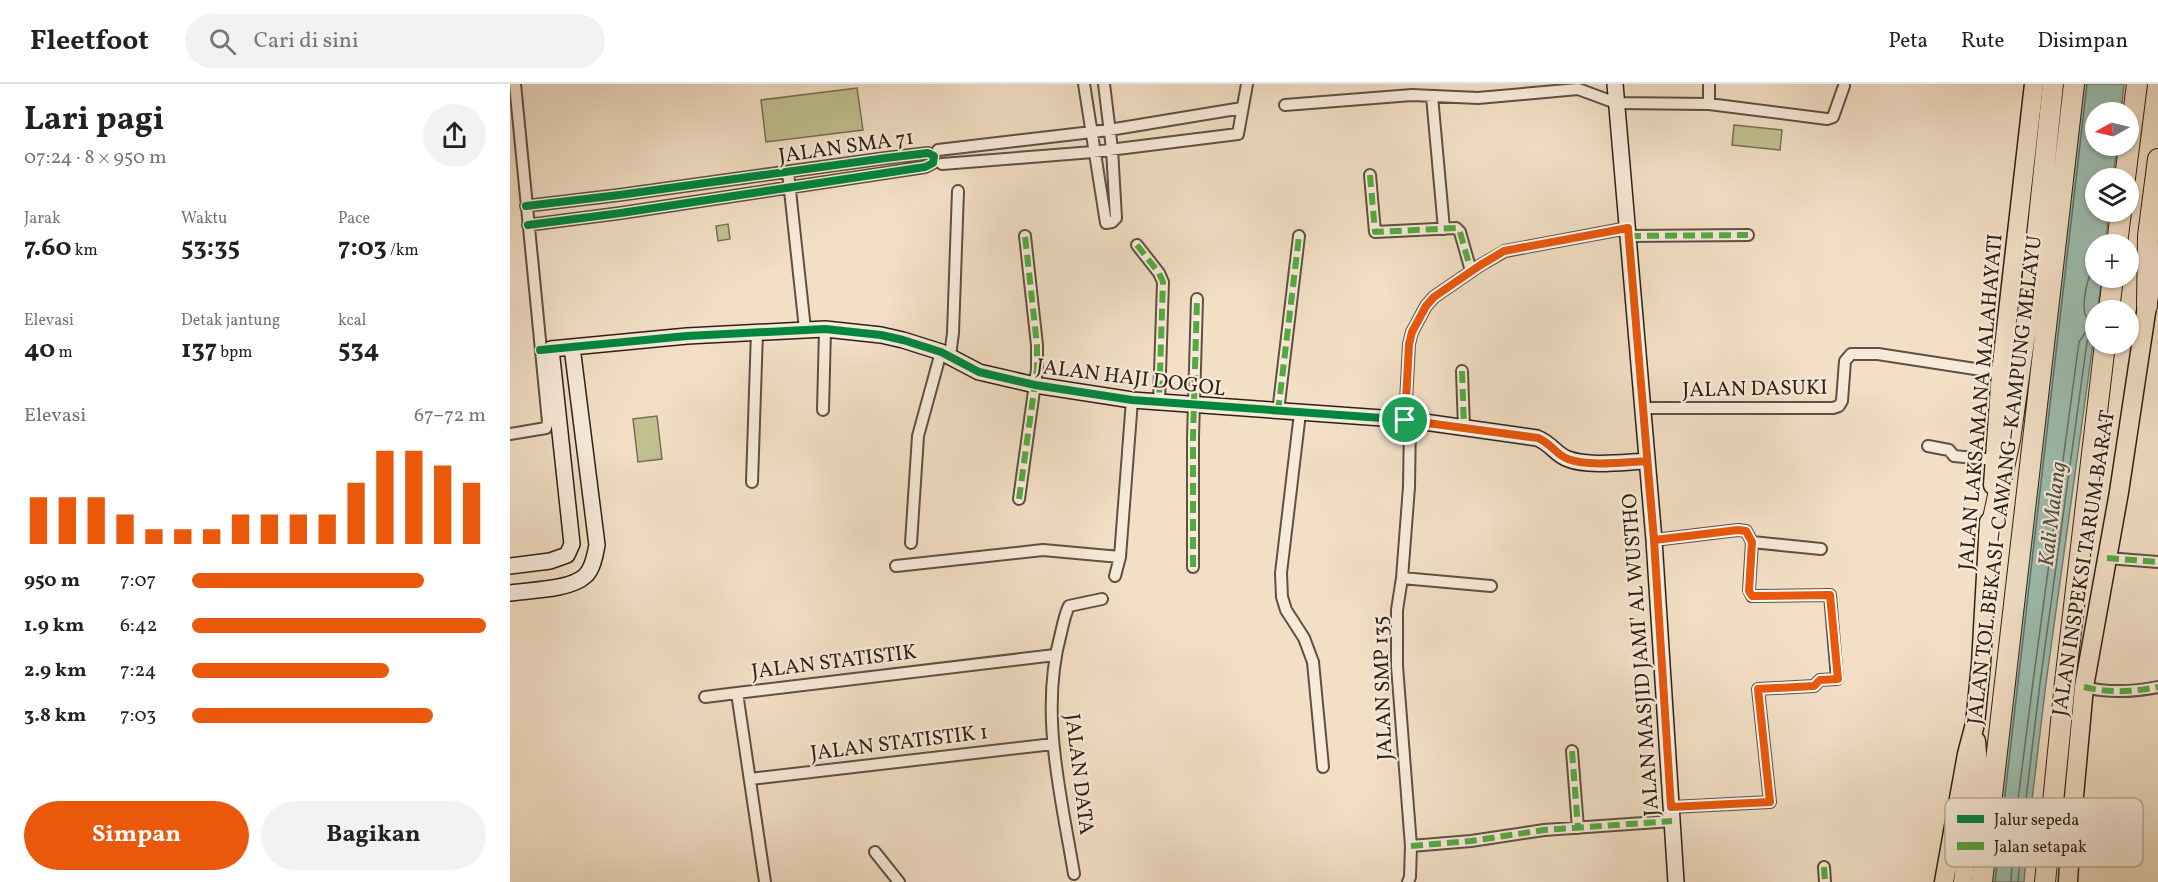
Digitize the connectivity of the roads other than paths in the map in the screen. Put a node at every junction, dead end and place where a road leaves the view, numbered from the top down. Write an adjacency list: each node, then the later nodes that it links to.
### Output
1 (514, 84): 31 (street)
2 (1084, 84): 19 (street)
3 (1104, 84): 18 (street)
4 (1247, 84): 17 (street)
5 (1616, 84): 14 (street, JALAN MASJID JAMI' AL WUSTHO)
6 (1709, 84): 15 (street)
7 (2034, 84): 53 (main road, JALAN LAKSAMANA MALAHAYATI)
8 (2053, 84): 70 (highway)
9 (2074, 84): 98 (highway, JALAN TOL BEKASI–CAWANG–KAMPUNG MELAYU)
10 (2137, 84): 25 (highway)
11 (1844, 86): 15 (street)
12 (1574, 87): 13 (street); 14 (street)
13 (1432, 96): 16 (street); 34 (street)
14 (1616, 103): 15 (street); 35 (street, JALAN MASJID JAMI' AL WUSTHO)
15 (1709, 104)
16 (1285, 105)
17 (1242, 108): 18 (street, JALAN SMA 71); 20 (street, JALAN SMA 71)
18 (1109, 130): 19 (street, JALAN SMA 71); 20 (street)
19 (1090, 132): 21 (street, JALAN SMA 71); 22 (street)
20 (1112, 149): 22 (street, JALAN SMA 71); 22 (street)
21 (938, 150)
22 (1094, 152): 24 (street, JALAN SMA 71)
23 (2158, 159): 44 (highway)
24 (942, 164)
25 (2126, 168)
26 (788, 172): 28 (street); 28 (street, JALAN SMA 71); 30 (street, JALAN SMA 71)
27 (1370, 175): 34 (street)
28 (790, 189): 32 (street, JALAN SMA 71); 45 (street)
29 (958, 191): 50 (street)
30 (619, 195): 31 (street, JALAN SMA 71); 32 (street)
31 (526, 206): 33 (street)
32 (621, 213): 33 (street, JALAN SMA 71)
33 (528, 225): 49 (street)
34 (1444, 229): 41 (street)
35 (1629, 232): 36 (street, JALAN SMP 135); 41 (street, JALAN SMP 135); 58 (street, JALAN MASJID JAMI' AL WUSTHO)
36 (1748, 235)
37 (1025, 236): 54 (street)
38 (1299, 236): 60 (street)
39 (1137, 245): 56 (street)
40 (2158, 253): 42 (main road, JALAN INSPEKSI TARUM BARAT)
41 (1471, 271): 62 (street, JALAN SMP 135)
42 (2156, 276): 44 (main road, JALAN INSPEKSI TARUM BARAT)
43 (1197, 299): 57 (street)
44 (2147, 306): 76 (main road, JALAN INSPEKSI TARUM BARAT)
45 (805, 329): 46 (street, JALAN HAJI DOGOL); 47 (street, JALAN HAJI DOGOL)
46 (825, 329): 50 (street, JALAN HAJI DOGOL); 59 (street)
47 (757, 332): 48 (street, JALAN HAJI DOGOL); 68 (street)
48 (573, 347): 49 (street, JALAN HAJI DOGOL); 84 (street)
49 (546, 349): 64 (street); 78 (street)
50 (946, 354): 54 (street, JALAN HAJI DOGOL); 73 (street)
51 (2104, 354): 99 (highway)
52 (1462, 371): 63 (street)
53 (2001, 373): 58 (street, JALAN DASUKI); 66 (main road, JALAN LAKSAMANA MALAHAYATI)
54 (1035, 385): 55 (street, JALAN HAJI DOGOL); 69 (street)
55 (1132, 400): 56 (street, JALAN HAJI DOGOL); 75 (street)
56 (1159, 402): 57 (street, JALAN HAJI DOGOL)
57 (1195, 404): 60 (street, JALAN HAJI DOGOL); 80 (street)
58 (1644, 408): 67 (street, JALAN MASJID JAMI' AL WUSTHO)
59 (823, 410)
60 (1278, 412): 61 (street, JALAN HAJI DOGOL)
61 (1300, 413): 62 (street, JALAN HAJI DOGOL); 94 (street)
62 (1407, 420): 63 (street, JALAN HAJI DOGOL); 82 (street, JALAN SMP 135)
63 (1464, 428): 67 (street, JALAN HAJI DOGOL)
64 (510, 434)
65 (1928, 446): 66 (street)
66 (1995, 460): 70 (main road, JALAN LAKSAMANA MALAHAYATI)
67 (1647, 461): 71 (street, JALAN MASJID JAMI' AL WUSTHO)
68 (752, 482)
69 (1019, 499)
70 (1989, 537): 91 (main road, JALAN LAKSAMANA MALAHAYATI)
71 (1654, 540): 72 (street); 101 (street, JALAN MASJID JAMI' AL WUSTHO)
72 (1752, 542): 74 (street); 101 (street)
73 (911, 543)
74 (1821, 549)
75 (1120, 557): 79 (street); 81 (street)
76 (2107, 558): 77 (street); 87 (main road, JALAN INSPEKSI TARUM BARAT)
77 (2158, 562)
78 (510, 566)
79 (896, 566)
80 (1193, 567)
81 (1115, 576)
82 (1402, 578): 83 (street); 103 (street, JALAN SMP 135)
83 (1491, 586)
84 (510, 593)
85 (1102, 599): 86 (street, JALAN DATA)
86 (1054, 655): 89 (street, JALAN STATISTIK); 92 (street, JALAN DATA)
87 (2084, 687): 88 (street); 100 (main road, JALAN INSPEKSI TARUM BARAT)
88 (2158, 687)
89 (737, 693): 90 (street); 95 (street, JALAN STATISTIK)
90 (705, 697)
91 (1974, 724): 96 (main road, JALAN LAKSAMANA MALAHAYATI); 97 (main road, JALAN LAKSAMANA MALAHAYATI)
92 (1053, 744): 95 (street, JALAN STATISTIK 1); 111 (street, JALAN DATA)
93 (1572, 751): 102 (street)
94 (1323, 767)
95 (750, 779): 112 (street, JALAN STATISTIK)
96 (1959, 798)
97 (1974, 798)
98 (1992, 798)
99 (2053, 798)
100 (2074, 798)
101 (1672, 814): 102 (street); 115 (street, JALAN MASJID JAMI' AL WUSTHO)
102 (1578, 828): 103 (street)
103 (1411, 846): 114 (street, JALAN SMP 135)
104 (875, 852): 113 (street)
105 (1824, 867): 116 (street)
106 (1947, 867): 117 (main road, JALAN LAKSAMANA MALAHAYATI)
107 (1965, 867): 118 (main road, JALAN LAKSAMANA MALAHAYATI)
108 (1984, 867): 119 (highway, JALAN TOL BEKASI–CAWANG–KAMPUNG MELAYU)
109 (2046, 867): 120 (highway)
110 (2069, 867): 121 (main road, JALAN INSPEKSI TARUM BARAT)
111 (1074, 874)
112 (765, 882)
113 (898, 882)
114 (1408, 882)
115 (1676, 882)
116 (1825, 882)
117 (1944, 882)
118 (1963, 882)
119 (1982, 882)
120 (2045, 882)
121 (2068, 882)

